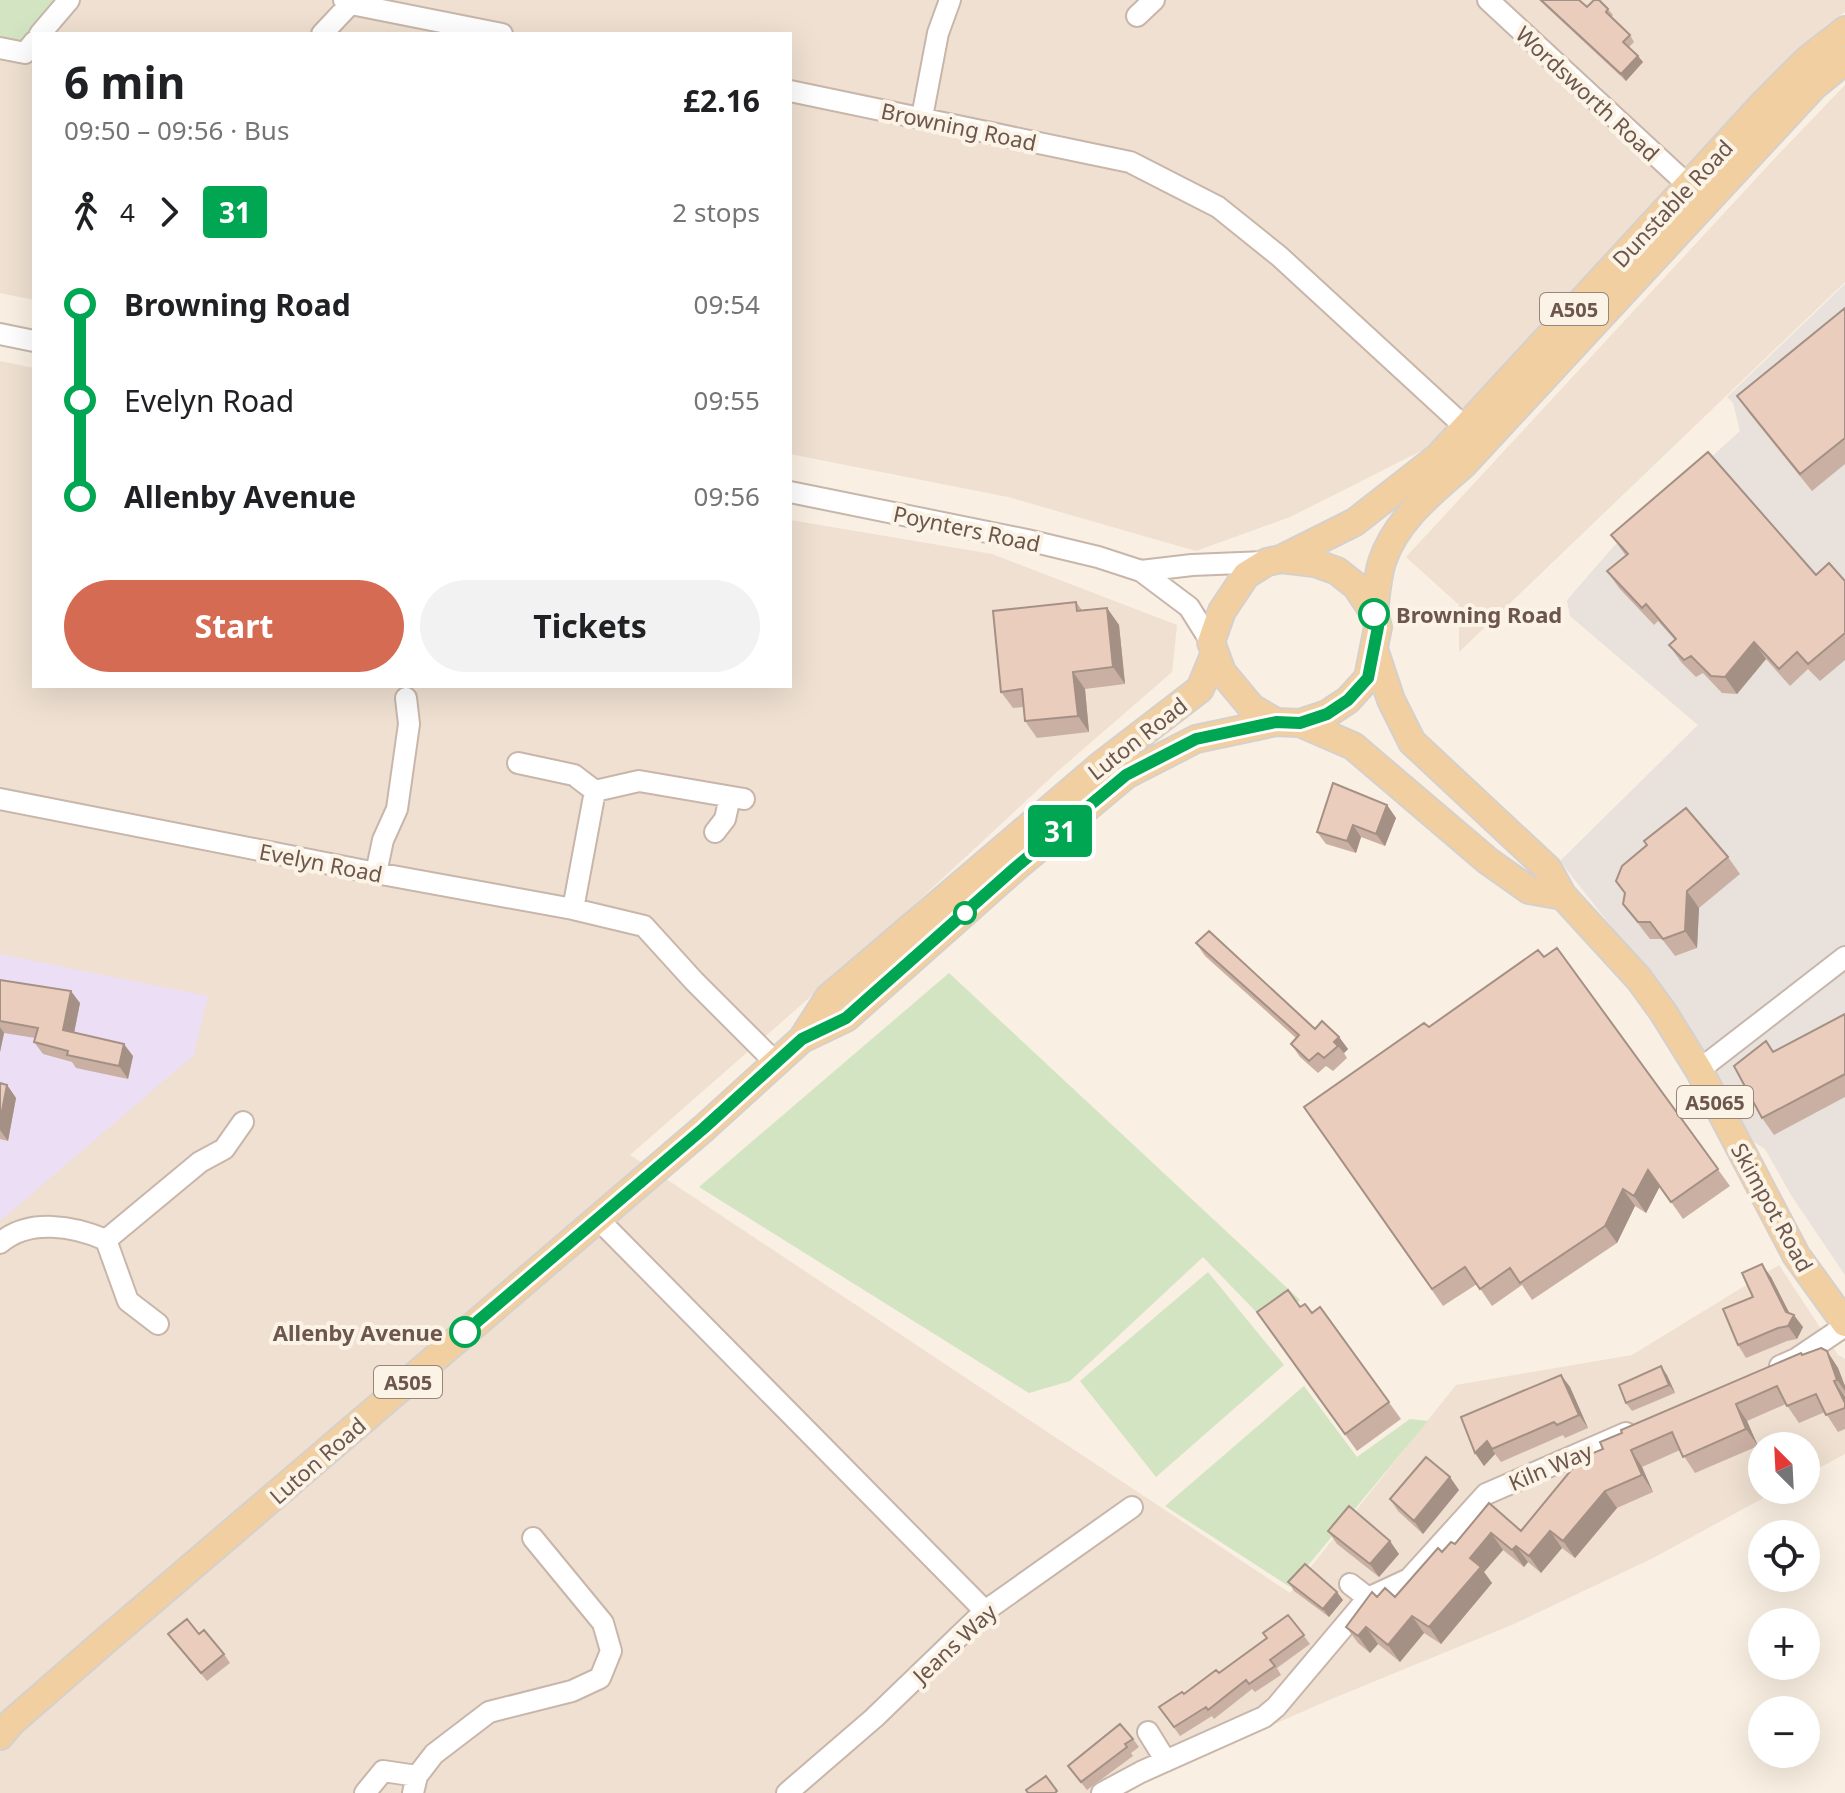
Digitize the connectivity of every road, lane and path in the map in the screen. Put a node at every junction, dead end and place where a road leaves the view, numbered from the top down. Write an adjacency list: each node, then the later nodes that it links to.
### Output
1 (69, 0): 8 (street)
2 (950, 0): 15 (street)
3 (1154, 0): 6 (street)
4 (1488, 0): 16 (street, Wordsworth Road)
5 (350, 1): 9 (street); 10 (street)
6 (1137, 16)
7 (1845, 30): 16 (main road, Dunstable Road / A505)
8 (42, 32)
9 (324, 32)
10 (493, 32)
11 (32, 44): 12 (street)
12 (0, 48)
13 (1845, 61): 23 (main road, Dunstable Road / A505)
14 (792, 91): 15 (street, Browning Road)
15 (922, 117): 19 (street, Browning Road)
16 (1688, 185): 19 (main road, Dunstable Road / A505)
17 (0, 334): 18 (street)
18 (32, 341)
19 (1465, 427): 21 (main road, Dunstable Road / A505)
20 (792, 492): 22 (street, Poynters Road)
21 (1274, 560): 22 (street, Poynters Road); 23 (main road); 24 (main road, A505)
22 (1141, 571): 24 (street, Poynters Road)
23 (1374, 613): 25 (main road, A505)
24 (1213, 648): 27 (main road); 36 (main road, Luton Road / A505)
25 (1374, 649): 27 (main road, A505); 33 (main road, Skimpot Road / A5065)
26 (406, 698): 32 (street)
27 (1288, 722): 33 (main road); 36 (main road, Luton Road / A505)
28 (518, 763): 29 (street)
29 (595, 791): 31 (street); 34 (street)
30 (0, 799): 32 (street, Evelyn Road)
31 (715, 832)
32 (376, 873): 34 (street, Evelyn Road)
33 (1563, 896): 38 (main road, Skimpot Road / A5065)
34 (573, 909): 37 (street, Evelyn Road)
35 (1845, 957): 38 (street)
36 (802, 1039): 37 (main road, Luton Road / A505)
37 (775, 1062): 40 (main road, Luton Road / A505)
38 (1699, 1070): 44 (main road, Skimpot Road / A5065)
39 (243, 1122): 41 (street)
40 (598, 1219): 51 (street); 52 (main road, Luton Road / A505)
41 (106, 1240): 42 (street); 43 (street)
42 (0, 1243)
43 (158, 1324)
44 (1845, 1325): 45 (street)
45 (1768, 1371)
46 (1641, 1426): 50 (street, Kiln Way)
47 (1132, 1507): 51 (street, Jeans Way)
48 (533, 1538): 55 (street)
49 (1350, 1584): 50 (street)
50 (1368, 1598): 54 (street, Kiln Way)
51 (985, 1611): 57 (street, Jeans Way)
52 (4, 1729)
53 (1148, 1732): 54 (street)
54 (1166, 1761): 58 (street, Kiln Way)
55 (415, 1785): 56 (street)
56 (365, 1793)
57 (787, 1793)
58 (1102, 1793)

